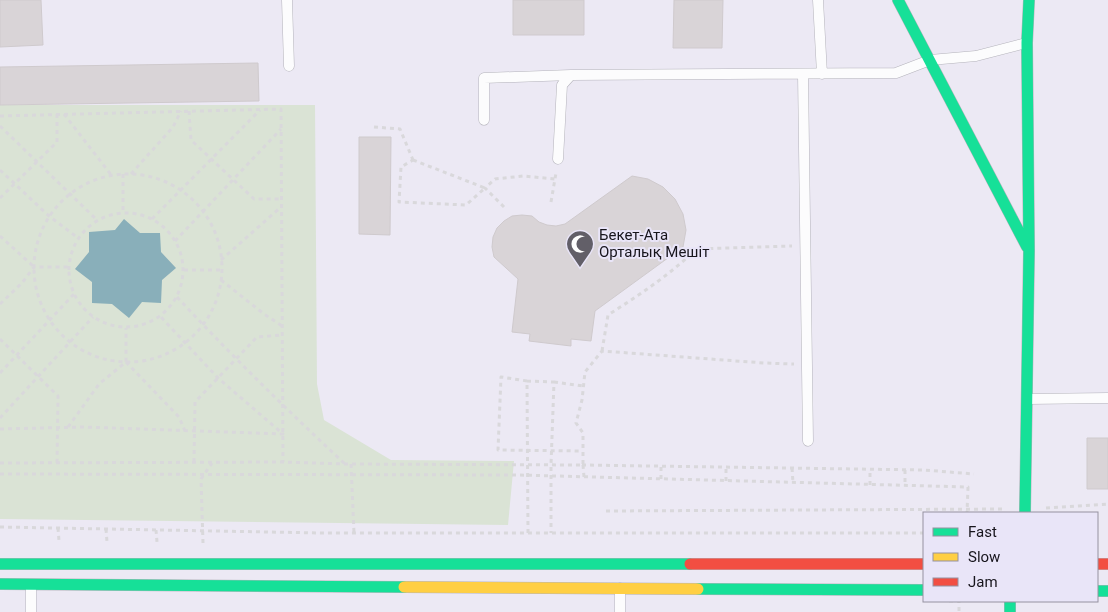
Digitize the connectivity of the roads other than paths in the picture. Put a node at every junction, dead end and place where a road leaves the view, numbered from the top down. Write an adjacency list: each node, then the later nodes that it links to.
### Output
1 (287, 0): 7 (lane)
2 (818, 0): 9 (lane)
3 (898, 0): 6 (main road)
4 (1028, 0): 5 (main road)
5 (1027, 43): 6 (lane); 13 (main road)
6 (930, 60): 9 (lane); 13 (main road)
7 (289, 66)
8 (803, 74): 9 (lane); 10 (lane); 16 (lane)
9 (822, 74)
10 (571, 75): 11 (lane); 12 (lane)
11 (484, 120)
12 (558, 160)
13 (1030, 251): 15 (main road)
14 (1108, 398): 15 (lane)
15 (1027, 399): 17 (main road)
16 (808, 441)
17 (1025, 512)
18 (0, 564): 19 (main road)
19 (31, 564): 21 (main road); 23 (lane)
20 (923, 564): 21 (main road)
21 (620, 576): 23 (main road); 24 (main road); 26 (lane)
22 (0, 584): 23 (main road)
23 (31, 584): 25 (lane)
24 (923, 590)
25 (31, 612)
26 (620, 612)

